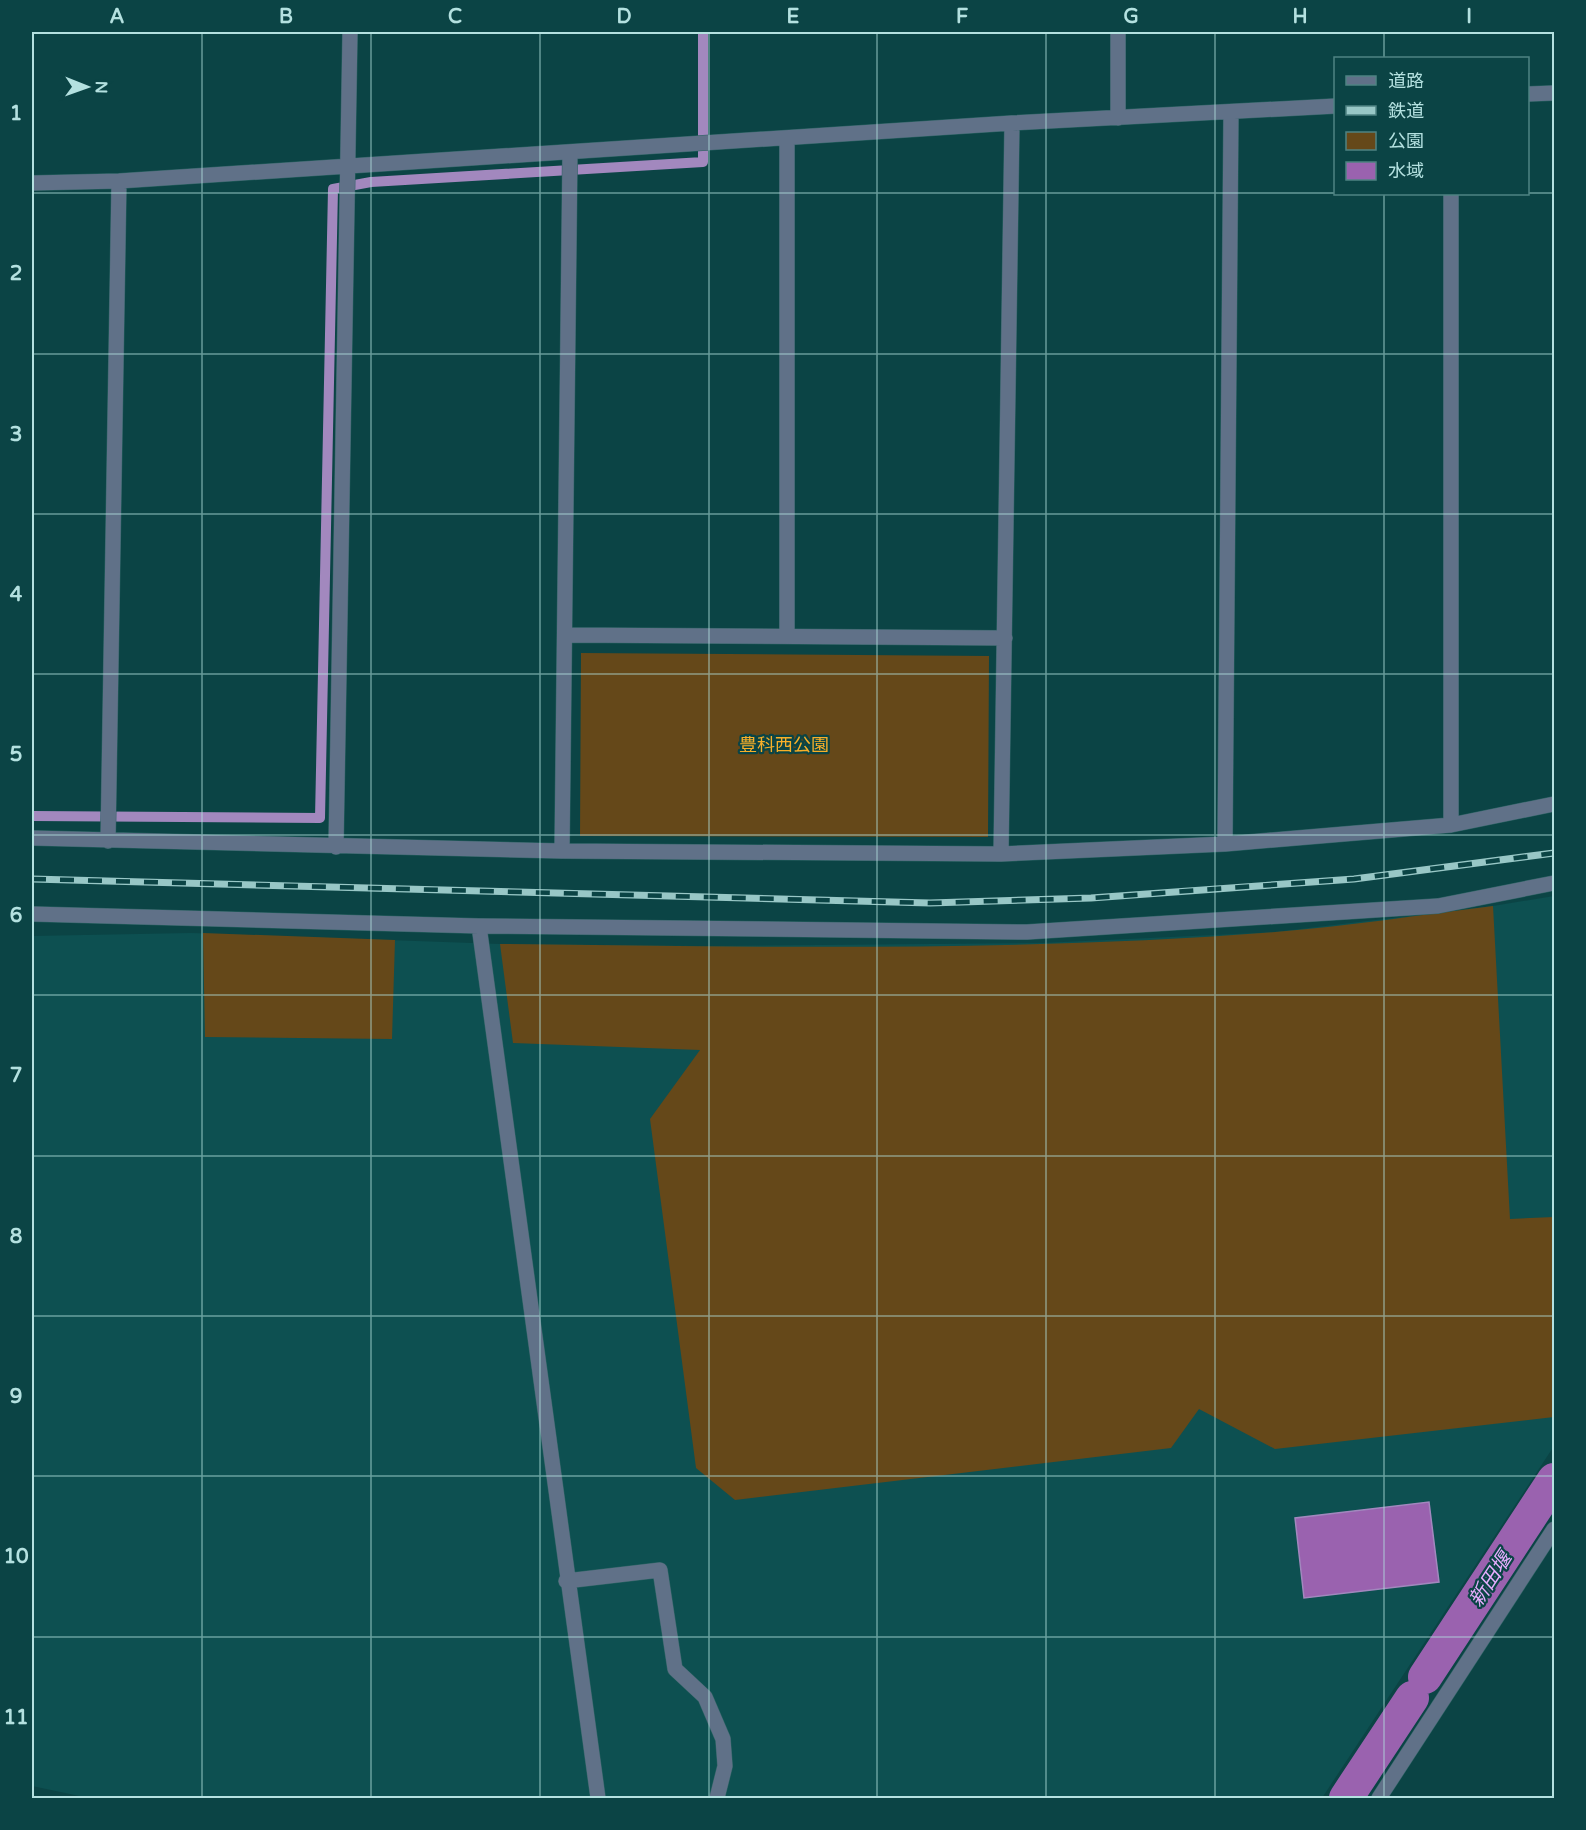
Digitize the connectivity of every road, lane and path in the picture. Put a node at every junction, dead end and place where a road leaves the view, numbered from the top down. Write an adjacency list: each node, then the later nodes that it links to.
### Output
1 (350, 32): 11 (street)
2 (1118, 32): 7 (street)
3 (1554, 93): 4 (street)
4 (1529, 94)
5 (1334, 106): 6 (street)
6 (1231, 112): 7 (street); 22 (street)
7 (1118, 118): 8 (street)
8 (1012, 123): 9 (street); 17 (street)
9 (787, 138): 10 (street); 16 (street)
10 (570, 152): 11 (street); 15 (street)
11 (349, 165): 12 (street); 23 (street)
12 (119, 181): 13 (street); 21 (street)
13 (32, 183)
14 (1451, 195): 19 (street)
15 (565, 635): 16 (street); 24 (street)
16 (787, 635): 17 (street)
17 (1005, 638): 25 (street)
18 (1554, 804): 19 (street)
19 (1451, 825): 22 (street)
20 (32, 838): 21 (street)
21 (108, 841): 23 (street)
22 (1225, 844): 25 (street)
23 (336, 847): 24 (street)
24 (562, 851): 25 (street)
25 (1001, 854)
26 (1554, 883): 28 (street)
27 (32, 914): 28 (street)
28 (479, 926): 30 (street)
29 (1554, 1529): 33 (street)
30 (566, 1581): 31 (street); 32 (street)
31 (598, 1798)
32 (717, 1798)
33 (1380, 1798)

